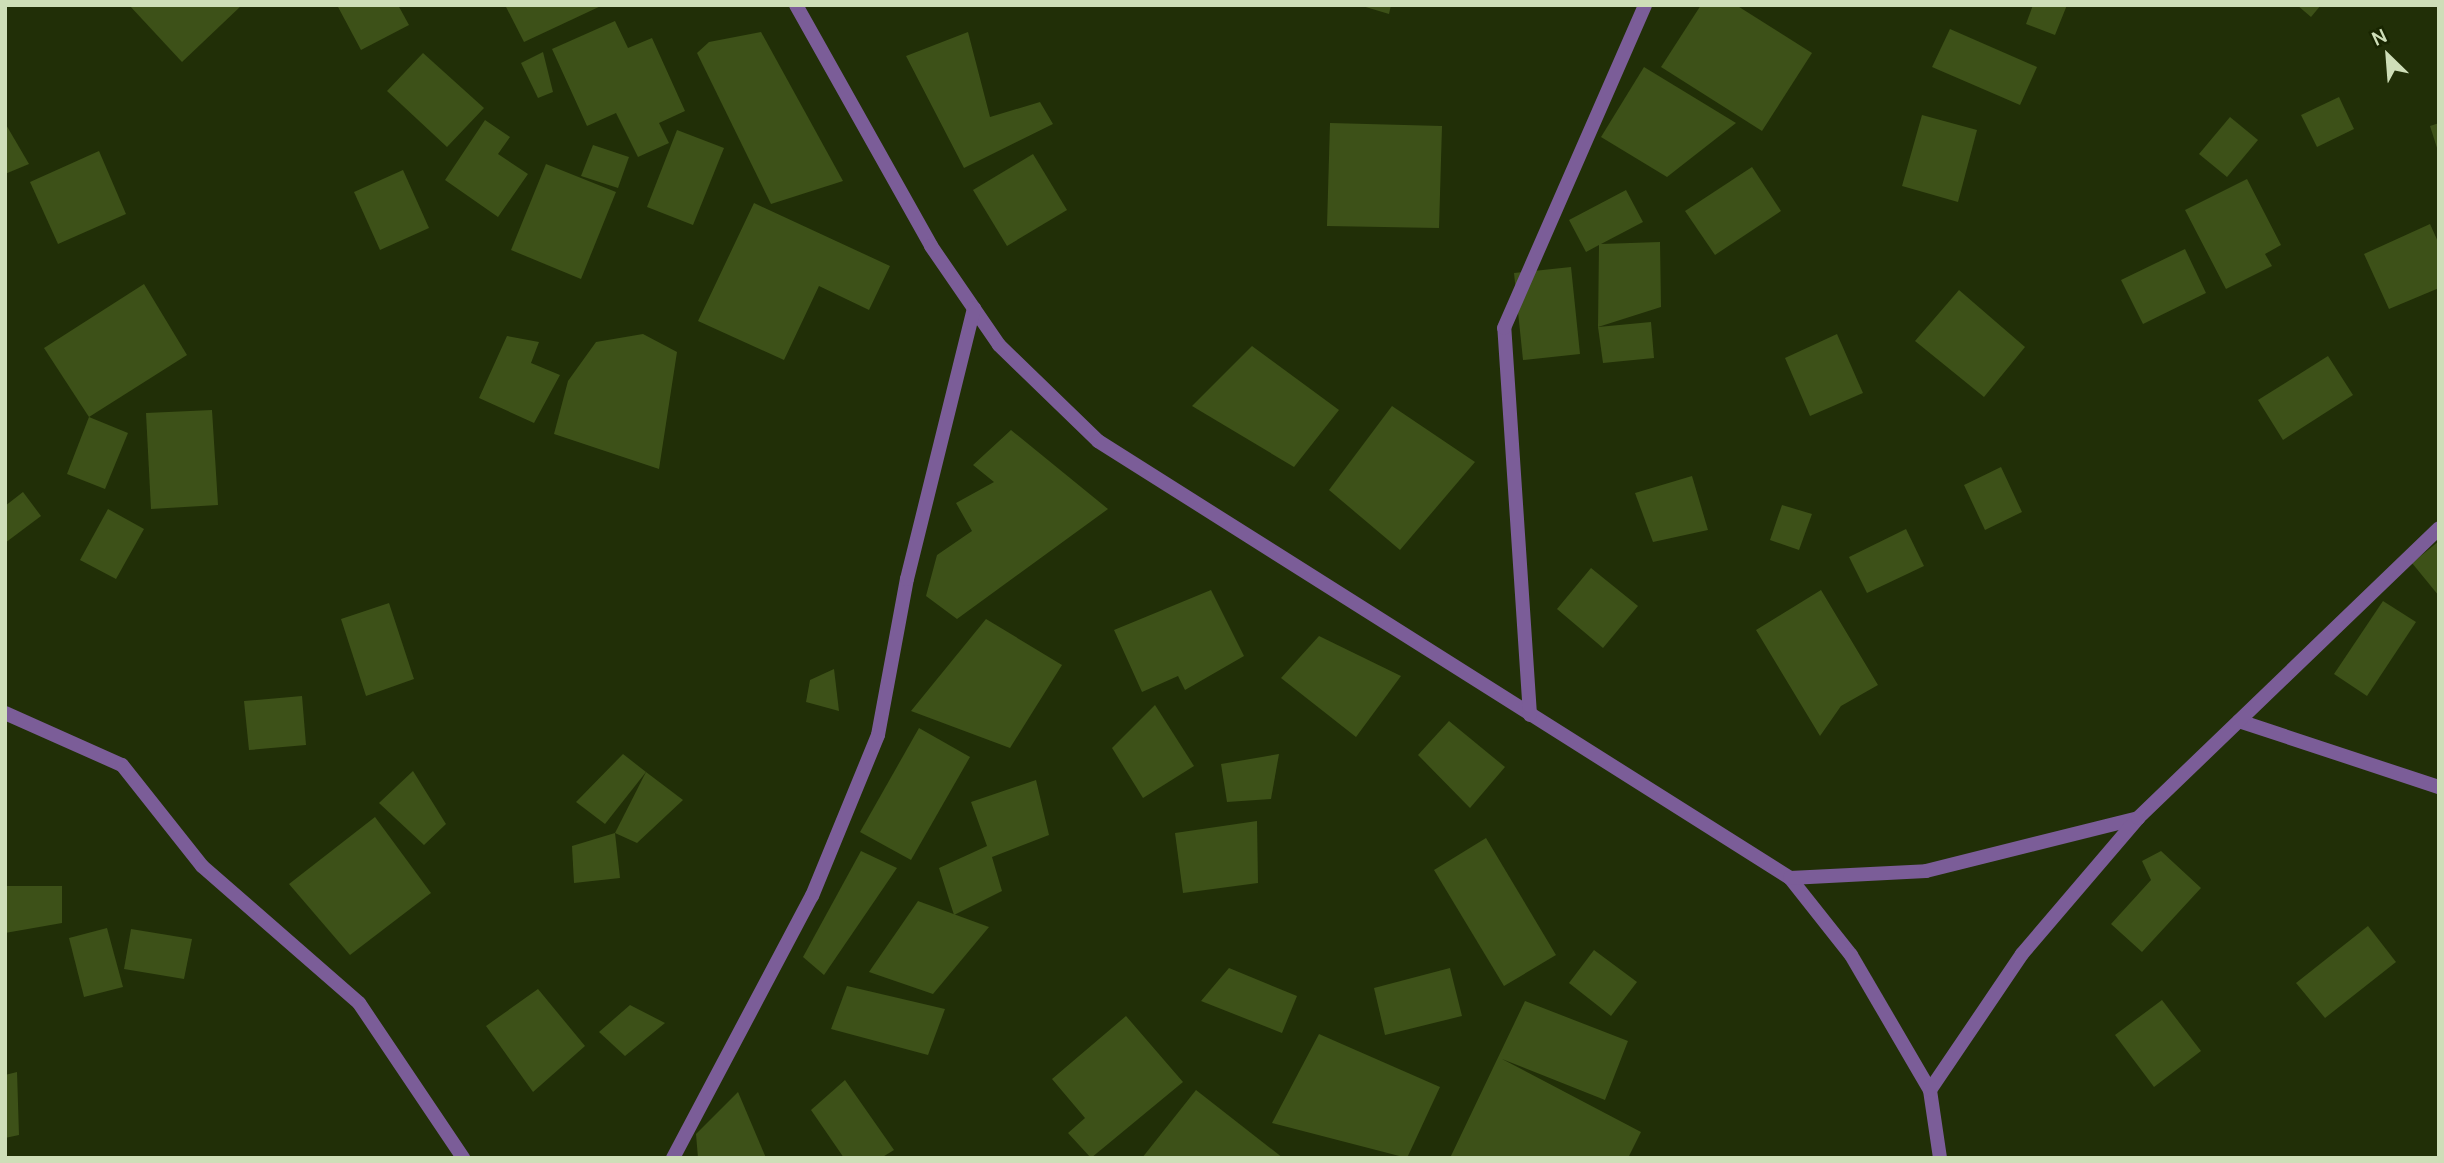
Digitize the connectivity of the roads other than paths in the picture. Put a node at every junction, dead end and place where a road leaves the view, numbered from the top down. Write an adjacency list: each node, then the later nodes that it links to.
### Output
1 (796, 5): 3 (street)
2 (1645, 5): 6 (street)
3 (974, 308): 6 (street); 13 (street)
4 (2439, 528): 7 (street)
5 (5, 713): 12 (street)
6 (1530, 715): 10 (street)
7 (2239, 721): 8 (street); 9 (street)
8 (2439, 787)
9 (2138, 818): 10 (street); 11 (street)
10 (1790, 878): 11 (street)
11 (1930, 1090): 14 (street)
12 (463, 1158)
13 (673, 1158)
14 (1940, 1158)

